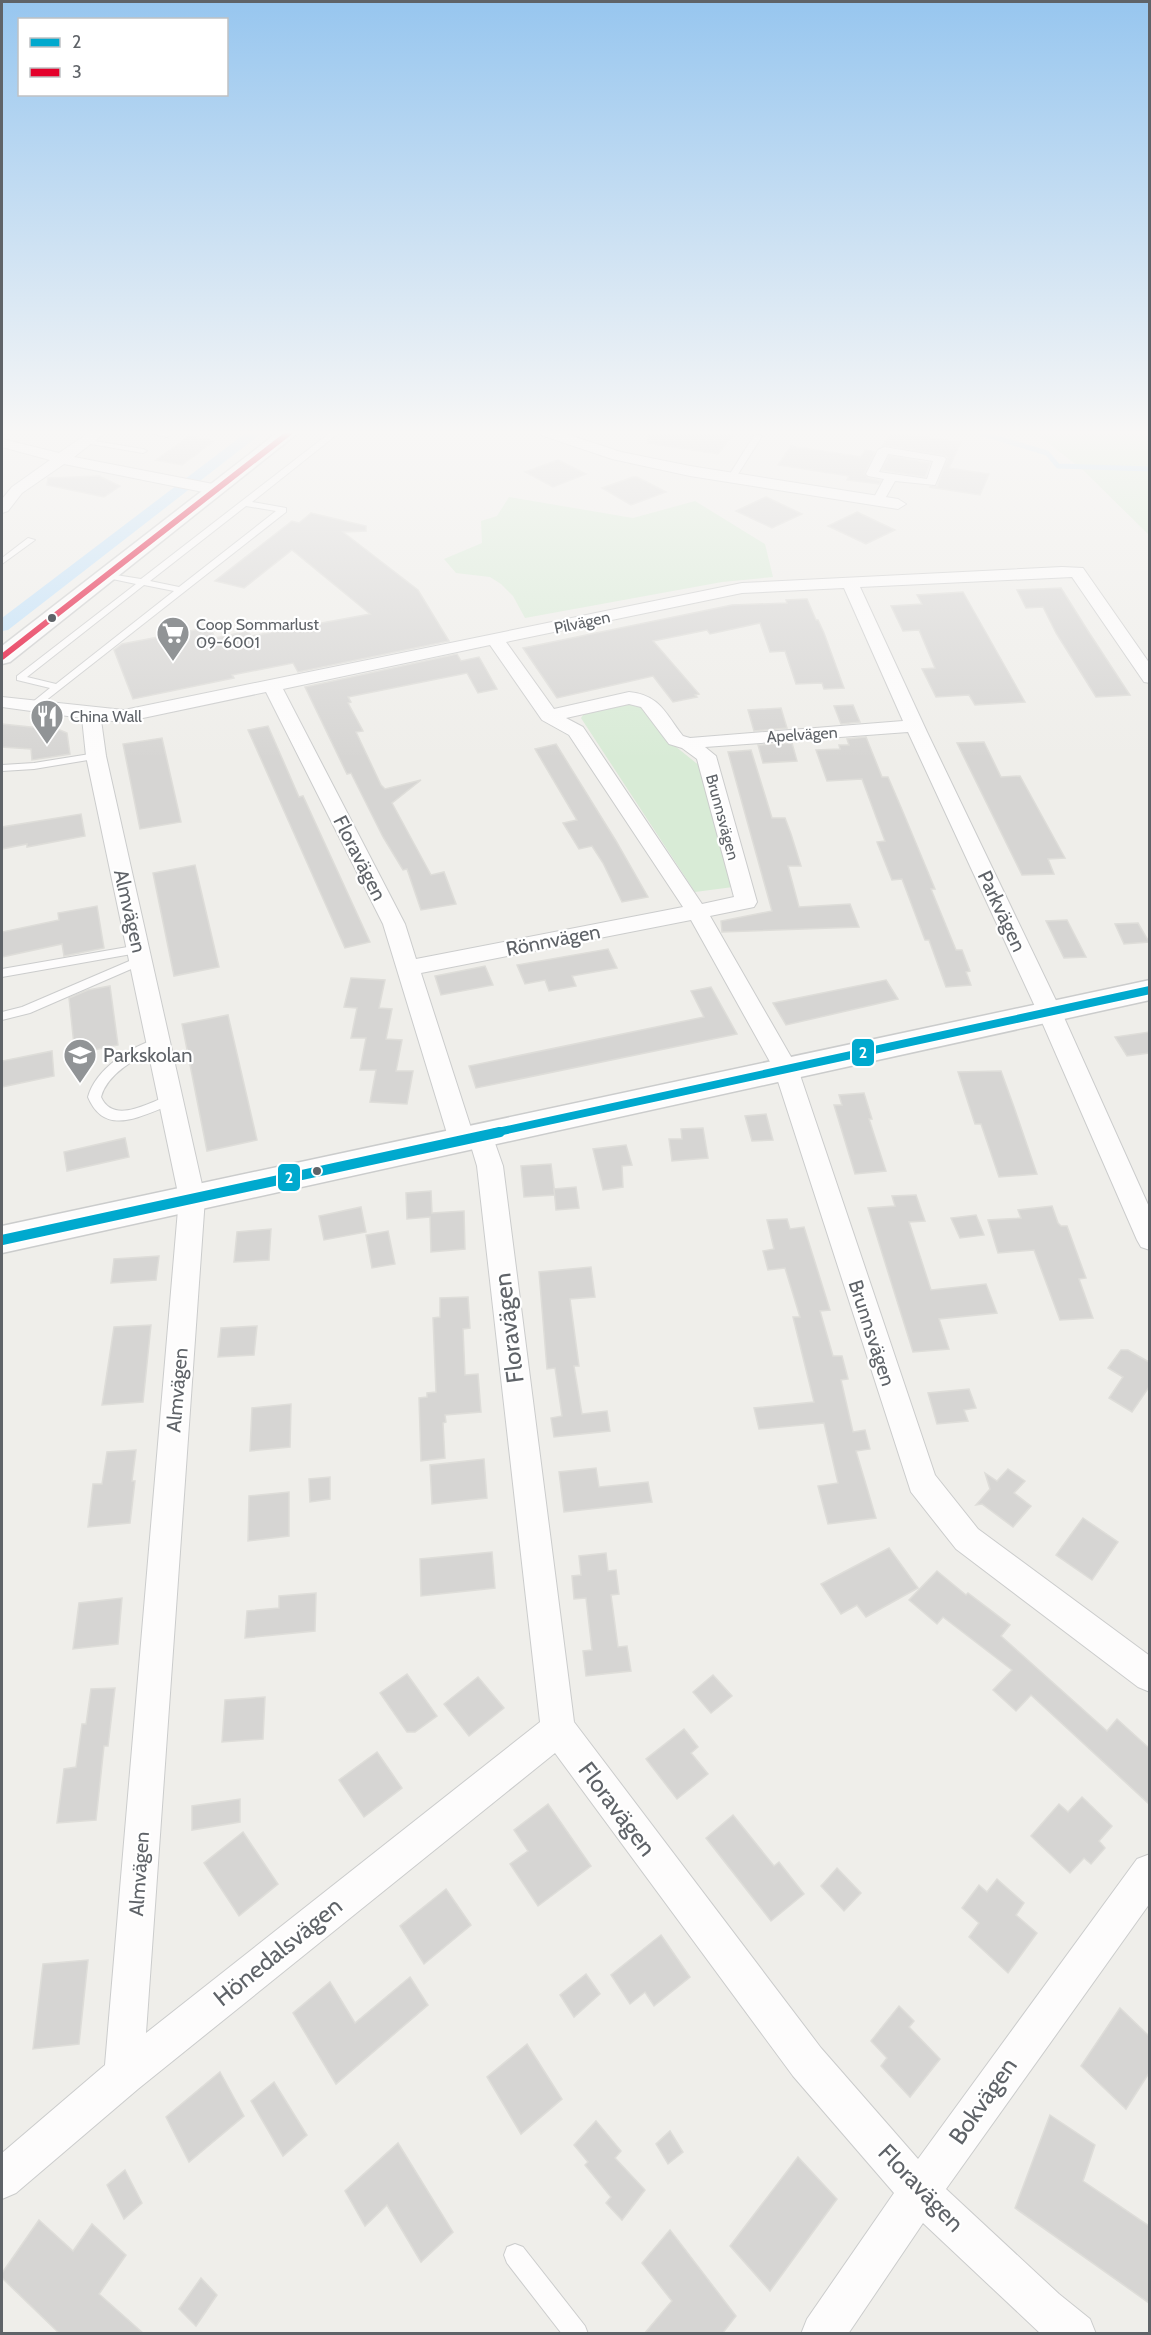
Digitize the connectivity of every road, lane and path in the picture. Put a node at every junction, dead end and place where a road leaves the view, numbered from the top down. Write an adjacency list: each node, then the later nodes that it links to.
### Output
1 (30, 541): 5 (lane)
2 (144, 541): 6 (street)
3 (195, 541): 7 (lane)
4 (243, 541): 9 (lane)
5 (2, 562)
6 (106, 575): 7 (lane); 11 (street)
7 (142, 582): 9 (lane); 13 (lane)
8 (850, 583): 10 (street, Pilvägen); 12 (street, Pilvägen); 19 (street, Parkvägen)
9 (180, 590): 13 (lane)
10 (495, 640): 14 (street, Pilvägen); 18 (street, Brunnsvägen)
11 (2, 657)
12 (1149, 678)
13 (57, 687): 16 (lane)
14 (273, 687): 17 (street, Pilvägen); 25 (street, Floravägen)
15 (2, 702): 16 (street, Pilvägen)
16 (32, 707): 17 (street, Pilvägen)
17 (91, 714): 21 (street, Almvägen)
18 (549, 716): 20 (street, Brunnsvägen); 23 (street, Brunnsvägen)
19 (915, 726): 20 (street, Apelvägen); 28 (street, Parkvägen)
20 (689, 744): 23 (street, Brunnsvägen)
21 (96, 756): 22 (lane); 24 (street, Almvägen)
22 (2, 768)
23 (697, 912): 25 (street, Rönnvägen); 31 (street, Brunnsvägen)
24 (140, 954): 26 (lane); 29 (lane); 30 (street, Almvägen)
25 (409, 968): 33 (street, Floravägen)
26 (2, 973)
27 (1149, 990): 28 (street)
28 (1050, 1012): 31 (street); 36 (street, Parkvägen)
29 (2, 1016)
30 (159, 1042): 32 (street, Almvägen); 32 (lane)
31 (786, 1069): 33 (street); 37 (street, Brunnsvägen)
32 (171, 1100): 34 (street, Almvägen)
33 (471, 1138): 34 (street); 38 (street, Floravägen)
34 (192, 1198): 35 (street); 40 (street, Almvägen)
35 (2, 1240)
36 (1149, 1240)
37 (1149, 1676)
38 (558, 1730): 40 (street, Hönedalsvägen); 42 (street, Floravägen)
39 (1149, 1872): 42 (street, Bokvägen)
40 (124, 2075): 41 (street, Hönedalsvägen)
41 (2, 2179)
42 (919, 2191): 45 (street, Bokvägen); 46 (street, Floravägen)
43 (515, 2254): 44 (lane)
44 (577, 2334)
45 (822, 2334)
46 (1075, 2334)

